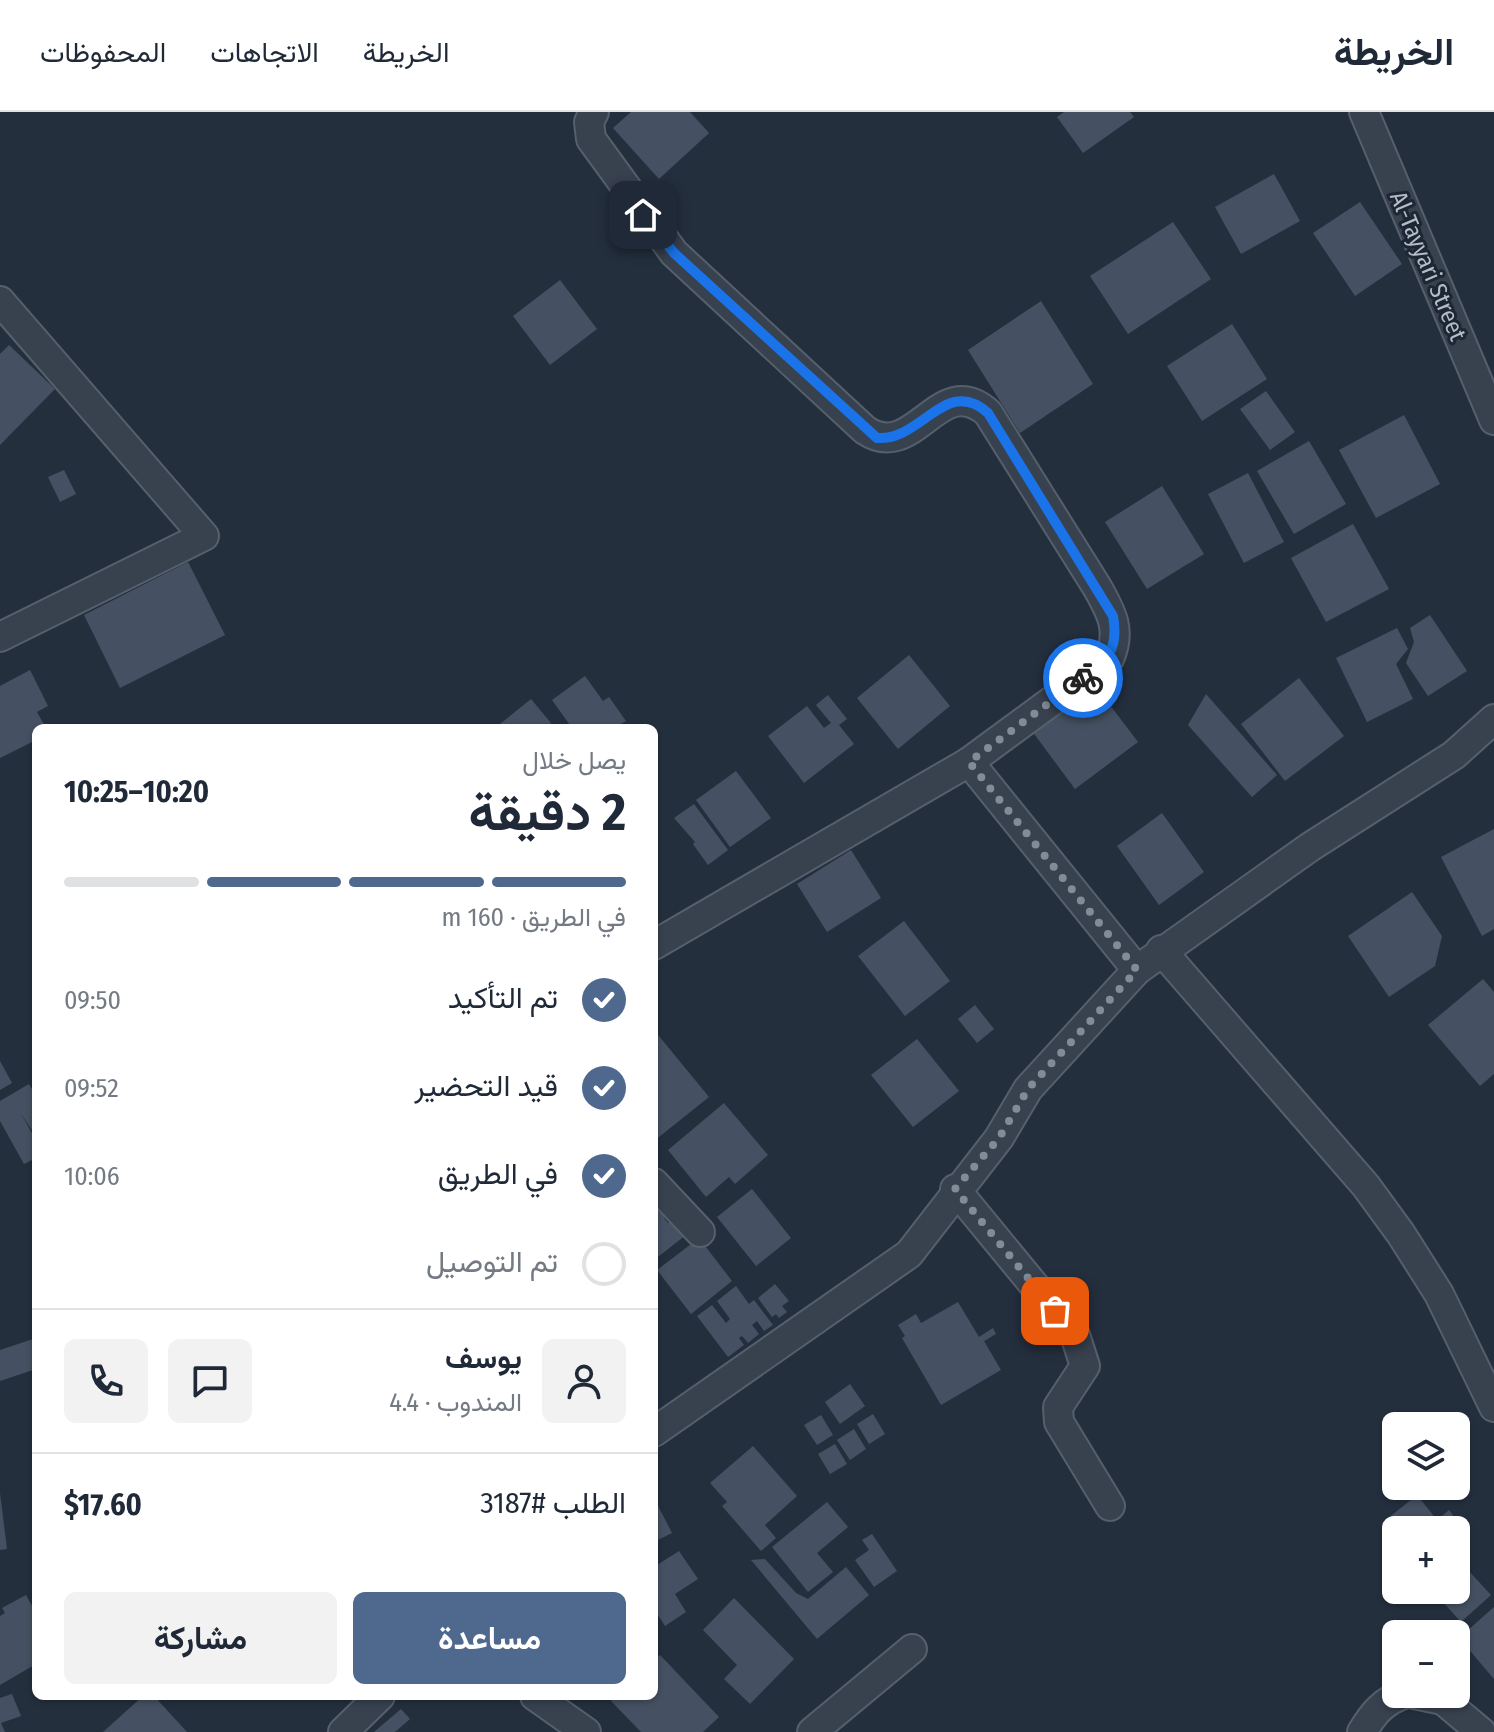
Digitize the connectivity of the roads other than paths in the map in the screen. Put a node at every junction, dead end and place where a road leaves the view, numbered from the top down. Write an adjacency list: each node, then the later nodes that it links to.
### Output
1 (594, 112): 7 (street)
2 (1364, 112): 4 (street, Al-Tayyari Street)
3 (0, 301): 5 (street)
4 (1494, 420)
5 (0, 637)
6 (1494, 719): 9 (street)
7 (969, 762): 8 (street); 10 (street)
8 (658, 943)
9 (1161, 950): 10 (street); 14 (street)
10 (1137, 970): 12 (street)
11 (658, 1187): 13 (street)
12 (955, 1189): 15 (street); 16 (street)
13 (700, 1232)
14 (1494, 1407)
15 (658, 1429)
16 (1110, 1506)
17 (912, 1649): 24 (street)
18 (376, 1700): 22 (street)
19 (541, 1700): 23 (street)
20 (1382, 1706): 25 (street)
21 (1452, 1708): 26 (street)
22 (343, 1732)
23 (586, 1732)
24 (812, 1732)
25 (1362, 1732)
26 (1481, 1732)

